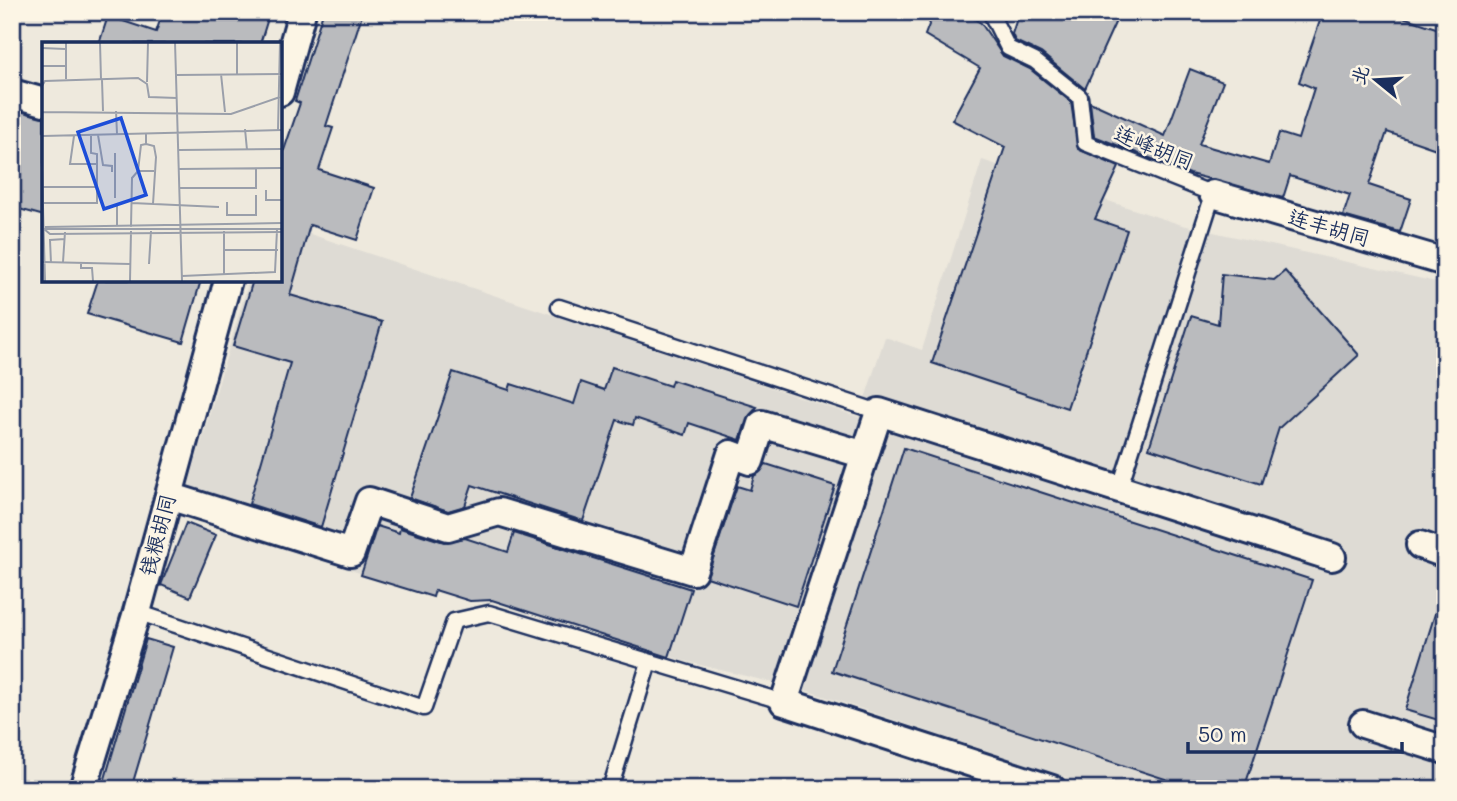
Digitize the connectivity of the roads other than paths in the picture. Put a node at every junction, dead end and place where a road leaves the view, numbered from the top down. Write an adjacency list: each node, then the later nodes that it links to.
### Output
1 (302, 12): 3 (street)
2 (989, 13): 6 (lane, 连峰胡同)
3 (282, 85)
4 (12, 93): 5 (street)
5 (42, 101)
6 (1213, 194): 7 (street, 连丰胡同); 12 (lane)
7 (1445, 262)
8 (228, 282): 13 (street, 钱粮胡同)
9 (559, 307): 10 (lane)
10 (880, 412): 11 (street); 12 (street)
11 (865, 455): 13 (street); 17 (street)
12 (1118, 490): 14 (street)
13 (169, 496): 15 (street, 钱粮胡同)
14 (1332, 557)
15 (137, 612): 16 (lane); 21 (street, 钱粮胡同)
16 (649, 662): 17 (lane); 22 (lane)
17 (783, 702): 20 (street)
18 (1363, 724): 19 (street)
19 (1445, 750)
20 (1045, 788)
21 (83, 789)
22 (610, 789)

